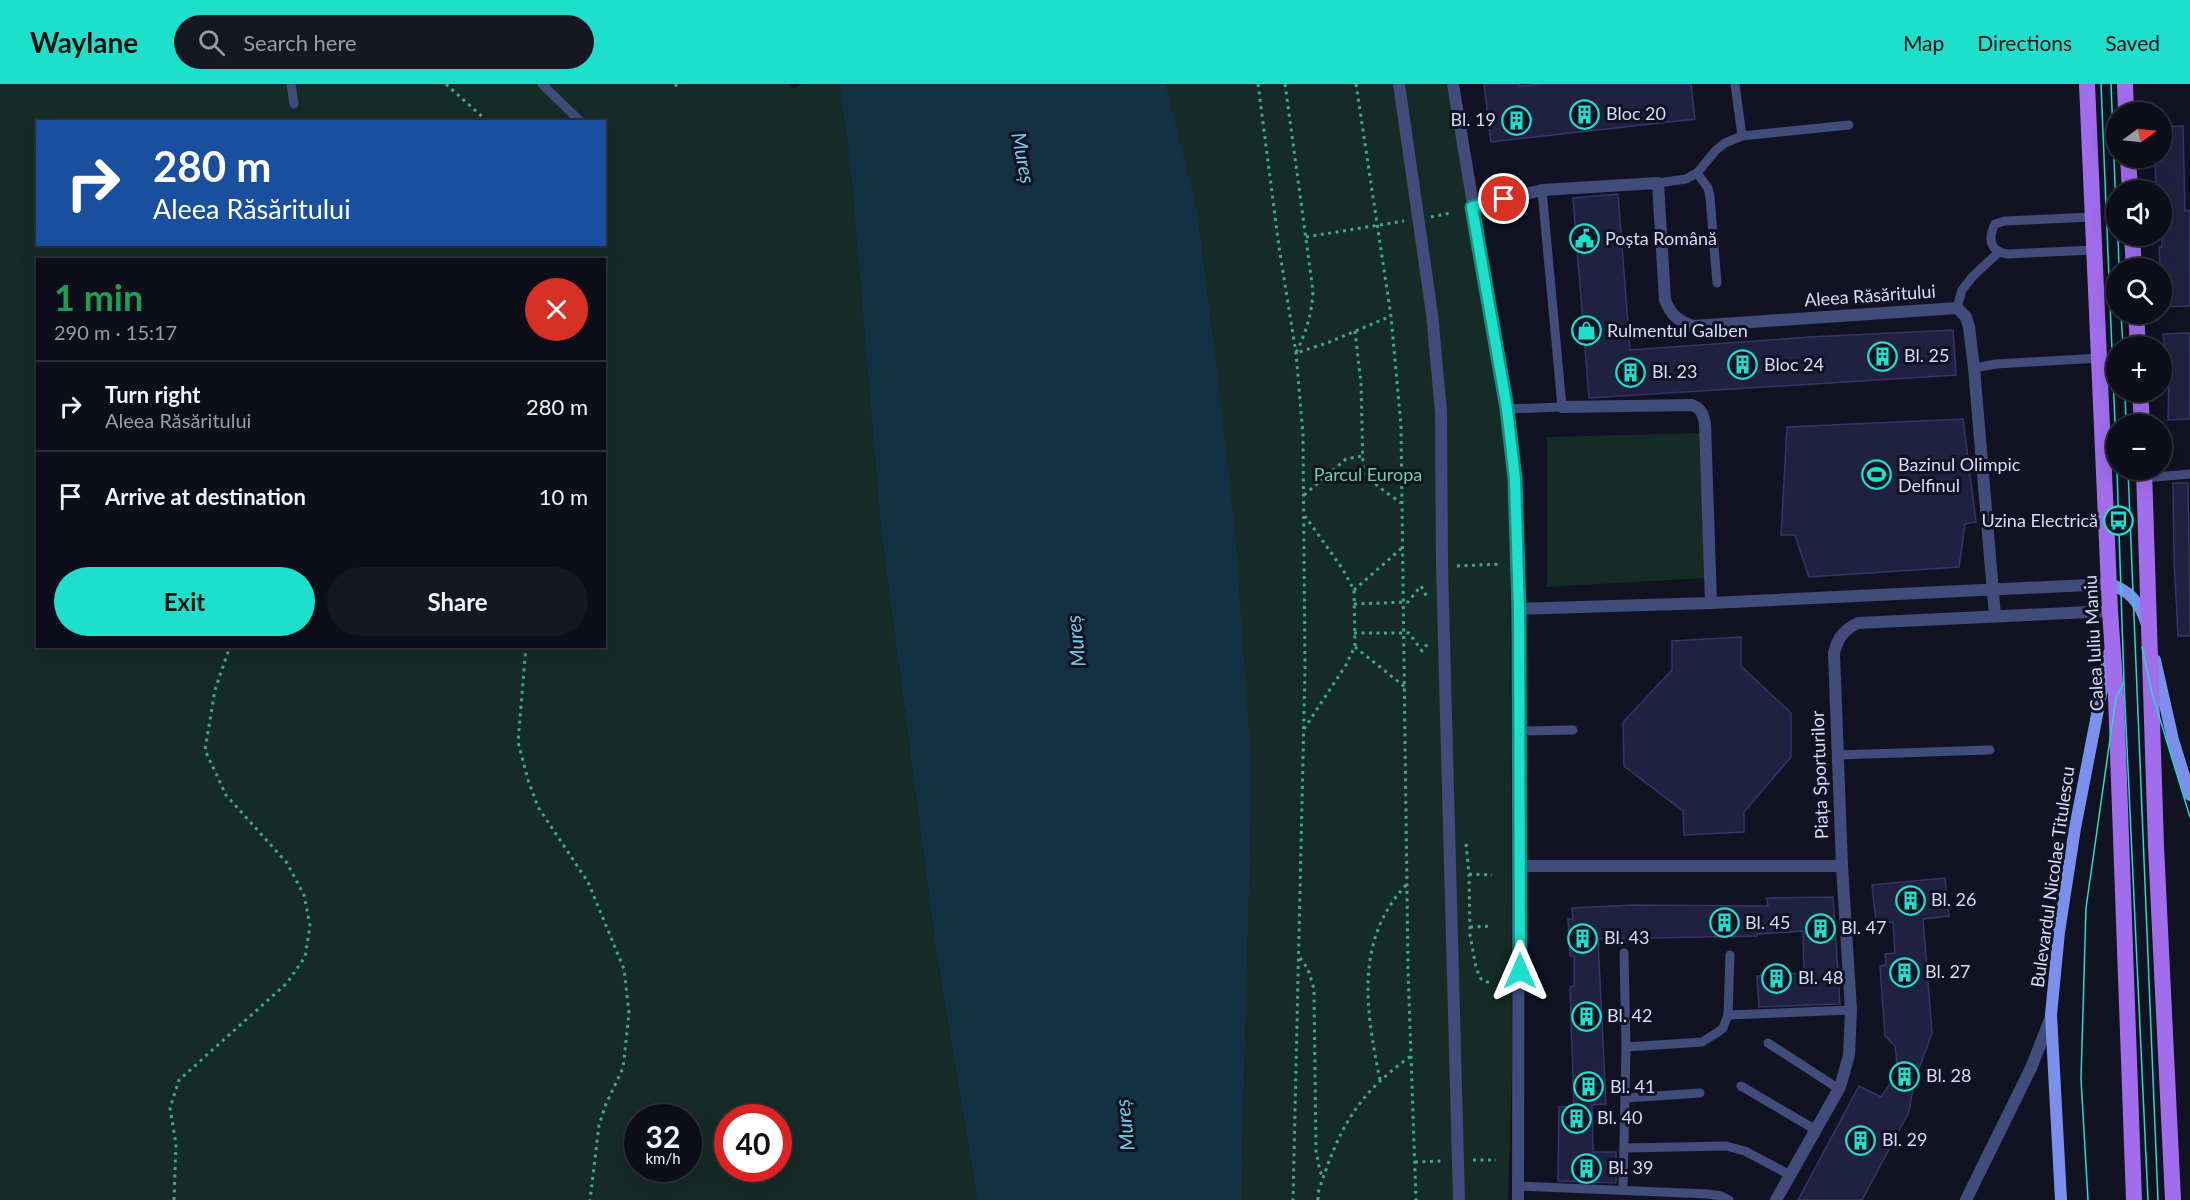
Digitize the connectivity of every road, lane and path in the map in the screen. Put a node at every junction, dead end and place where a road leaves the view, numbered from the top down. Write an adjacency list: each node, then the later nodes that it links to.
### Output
1 (291, 84): 15 (lane)
2 (447, 84): 16 (path)
3 (543, 84): 17 (lane)
4 (675, 84): 13 (path)
5 (1258, 84): 34 (path)
6 (1285, 84): 27 (path)
7 (1356, 84): 26 (path)
8 (1399, 84): 25 (street)
9 (1453, 84): 23 (street)
10 (1735, 84): 19 (lane)
11 (2087, 84): 24 (main road, Calea Iuliu Maniu)
12 (2125, 84): 14 (main road)
13 (679, 89)
14 (2126, 102)
15 (294, 105)
16 (486, 120)
17 (579, 120)
18 (1848, 125): 19 (lane)
19 (1742, 136): 20 (lane)
20 (1697, 173): 21 (lane); 30 (lane)
21 (1658, 183): 22 (street); 31 (street, Aleea Răsăritului)
22 (1542, 190): 23 (street); 37 (lane)
23 (1472, 207): 38 (street)
24 (2093, 218): 28 (main road, Calea Iuliu Maniu); 29 (lane)
25 (1416, 219): 26 (path); 48 (street)
26 (1376, 226): 27 (path); 32 (path)
27 (1306, 237): 34 (path)
28 (2095, 250): 29 (lane); 35 (main road, Calea Iuliu Maniu)
29 (1999, 252): 31 (lane)
30 (1718, 283)
31 (1957, 308): 36 (street, Aleea Răsăritului)
32 (1391, 316): 33 (path); 44 (path)
33 (1355, 331): 34 (path); 39 (path)
34 (1296, 352): 43 (path)
35 (2100, 358): 36 (lane); 49 (main road, Calea Iuliu Maniu)
36 (1974, 368): 50 (street, Aleea Răsăritului)
37 (1562, 407): 38 (lane); 53 (street)
38 (1507, 409): 47 (street)
39 (1362, 456): 43 (path); 44 (path)
40 (2172, 474): 41 (lane)
41 (2190, 474)
42 (2144, 480): 60 (main road)
43 (1304, 495): 45 (path)
44 (1402, 504): 46 (path)
45 (1304, 514): 51 (path); 69 (path)
46 (1403, 547): 51 (path); 52 (path)
47 (1518, 563): 48 (path); 55 (street)
48 (1442, 566): 58 (street)
49 (2109, 584): 50 (street); 56 (main road, Calea Iuliu Maniu); 60 (main road)
50 (1993, 589): 53 (street); 57 (street, Aleea Răsăritului)
51 (1354, 590): 54 (path)
52 (1404, 602): 54 (path); 58 (path); 59 (path)
53 (1711, 603): 55 (street)
54 (1354, 604): 61 (path)
55 (1519, 609): 67 (street)
56 (2110, 611): 57 (street, Piața Sporturilor); 62 (main road, Calea Iuliu Maniu)
57 (1995, 616): 71 (street, Piața Sporturilor)
58 (1439, 618): 59 (path); 98 (street)
59 (1404, 632): 61 (path); 66 (path)
60 (2149, 632): 72 (main road); 118 (main road)
61 (1354, 633): 63 (path)
62 (2112, 634): 87 (main road, Bulevardul Nicolae Titulescu); 117 (main road, Calea Iuliu Maniu)
63 (1354, 646): 66 (path); 69 (path)
64 (229, 648): 106 (path)
65 (526, 648): 107 (path)
66 (1405, 687): 78 (path)
67 (1519, 730): 68 (lane); 74 (street)
68 (1573, 730)
69 (1303, 731): 83 (path)
70 (1990, 750): 71 (lane)
71 (1837, 755): 75 (street, Piața Sporturilor)
72 (2190, 795)
73 (1464, 837): 76 (path)
74 (1520, 866): 75 (street, Piața Sporturilor); 103 (street)
75 (1842, 866): 85 (street)
76 (1469, 874): 77 (path); 80 (path)
77 (1492, 875)
78 (1408, 884): 90 (path); 91 (path)
79 (1492, 926): 80 (path)
80 (1470, 927): 84 (path)
81 (1624, 954): 89 (lane)
82 (1730, 955): 86 (lane)
83 (1299, 957): 102 (path); 108 (path)
84 (1492, 982)
85 (1851, 1010): 86 (lane); 93 (street)
86 (1728, 1015): 89 (lane)
87 (2051, 1015): 115 (street); 116 (main road, Bulevardul Nicolae Titulescu)
88 (1768, 1043): 93 (lane)
89 (1626, 1047): 95 (lane)
90 (1411, 1056): 91 (path); 100 (path)
91 (1380, 1080): 102 (path)
92 (1741, 1086): 96 (lane)
93 (1839, 1089): 96 (street)
94 (1700, 1093): 95 (lane)
95 (1626, 1098): 97 (lane)
96 (1816, 1130): 101 (street)
97 (1625, 1148): 101 (lane); 104 (lane)
98 (1459, 1160): 99 (path); 100 (path); 111 (street)
99 (1496, 1160)
100 (1415, 1162): 110 (path)
101 (1790, 1175): 114 (street)
102 (1323, 1177): 109 (path)
103 (1518, 1186): 104 (lane); 112 (street)
104 (1623, 1189): 105 (lane)
105 (1668, 1196): 113 (lane)
106 (174, 1200)
107 (590, 1200)
108 (1293, 1200)
109 (1318, 1200)
110 (1416, 1200)
111 (1459, 1200)
112 (1518, 1200)
113 (1729, 1200)
114 (1776, 1200)
115 (1966, 1200)
116 (2061, 1200)
117 (2134, 1200)
118 (2173, 1200)

